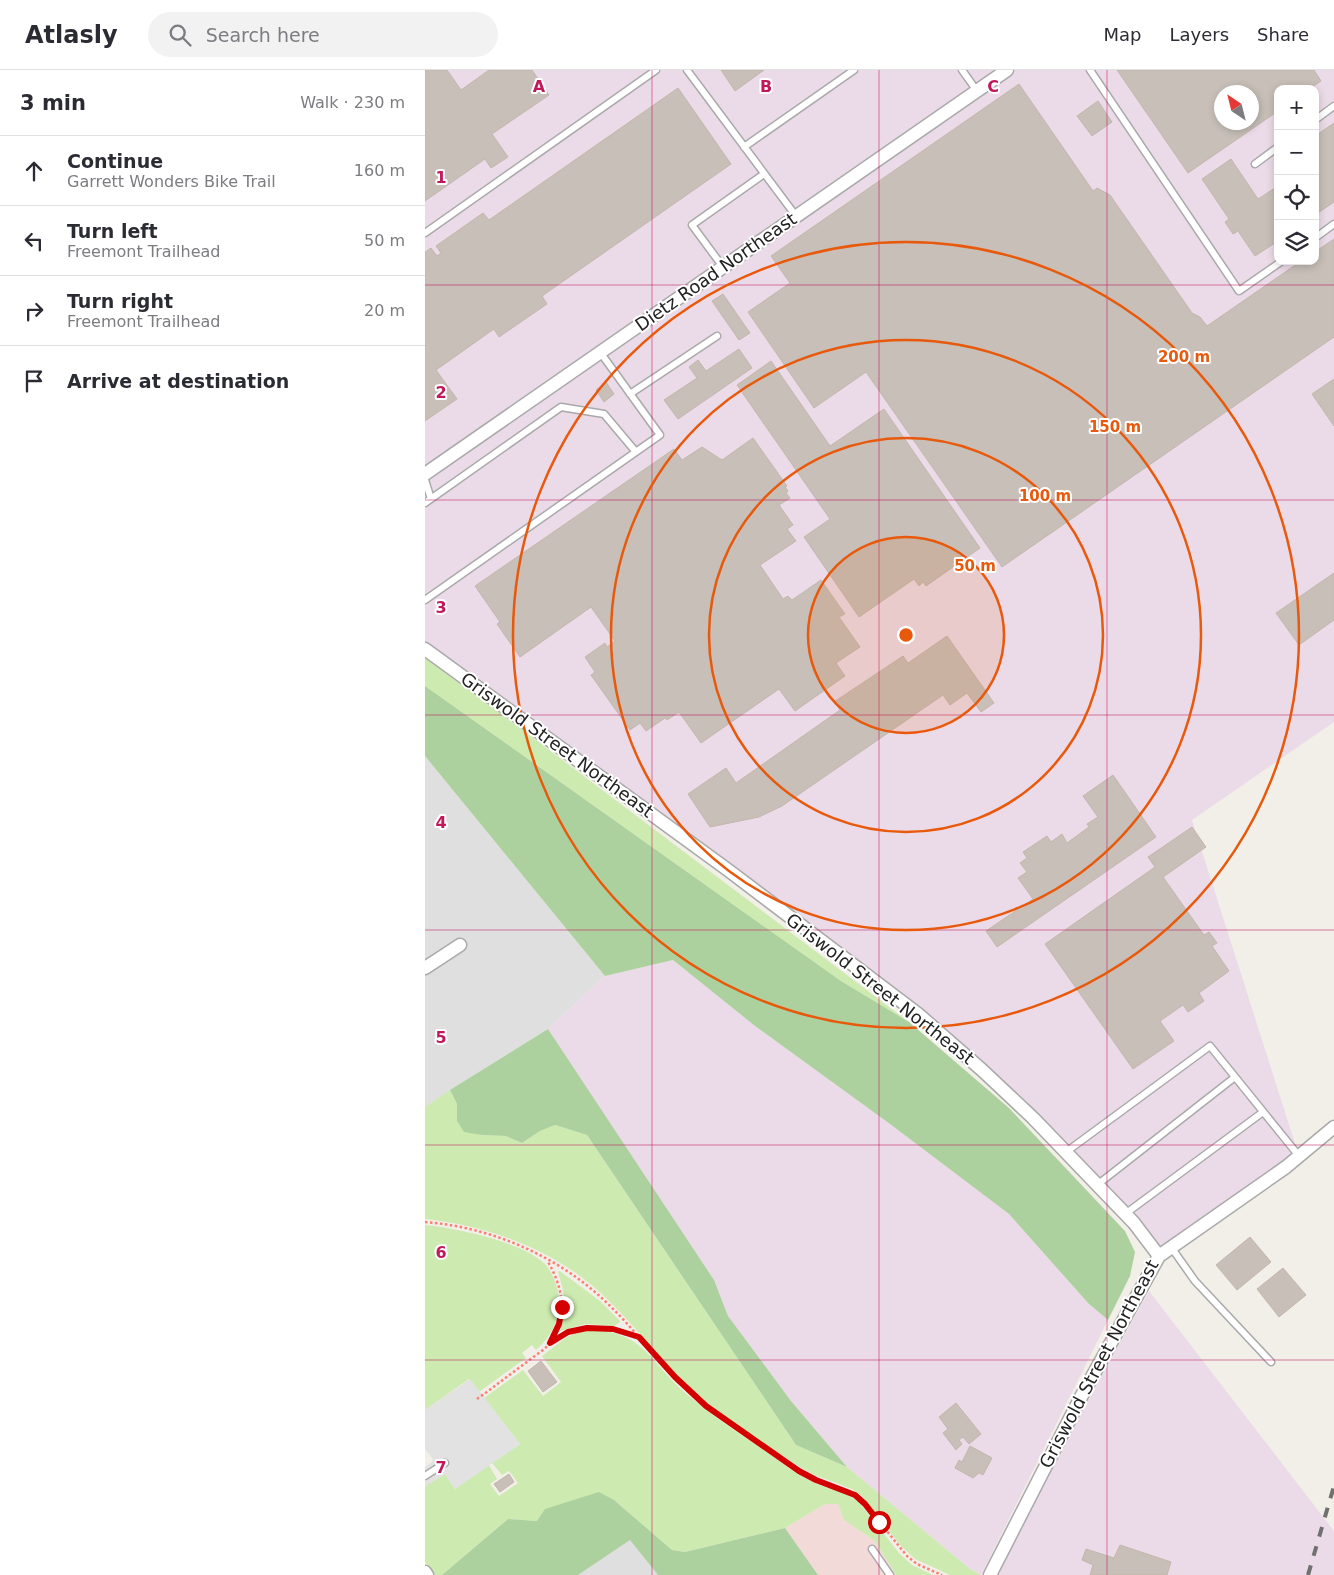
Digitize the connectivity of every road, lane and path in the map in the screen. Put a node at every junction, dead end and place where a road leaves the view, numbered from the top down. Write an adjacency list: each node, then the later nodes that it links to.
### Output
1 (642, 70): 8 (lane)
2 (656, 70): 8 (lane)
3 (687, 70): 12 (lane)
4 (854, 70): 12 (lane)
5 (962, 70): 9 (lane)
6 (1007, 70): 9 (street, Dietz Road Northeast)
7 (1090, 70): 20 (lane)
8 (647, 76): 18 (lane)
9 (977, 91): 16 (street, Dietz Road Northeast)
10 (1334, 106): 11 (lane)
11 (1319, 117)
12 (744, 148): 15 (lane)
13 (1274, 150): 14 (lane)
14 (1255, 164)
15 (763, 174): 16 (lane); 21 (lane)
16 (796, 216): 21 (street, Dietz Road Northeast)
17 (1334, 224): 19 (lane)
18 (425, 233)
19 (1319, 235)
20 (1276, 265)
21 (723, 267): 23 (street, Dietz Road Northeast)
22 (717, 336): 24 (lane)
23 (600, 352): 24 (lane); 26 (street, Dietz Road Northeast)
24 (630, 394): 25 (lane)
25 (636, 452): 28 (lane); 29 (lane)
26 (425, 474)
27 (425, 480): 28 (lane)
28 (428, 501)
29 (425, 600)
30 (425, 648): 36 (street, Griswold Street Northeast)
31 (460, 945): 32 (street)
32 (425, 968)
33 (1235, 1077): 34 (lane); 36 (lane); 38 (lane)
34 (1263, 1112): 37 (lane); 39 (lane)
35 (1334, 1127): 37 (street)
36 (1066, 1152): 38 (street, Griswold Street Northeast)
37 (1299, 1156): 41 (street)
38 (1097, 1185): 39 (street, Griswold Street Northeast)
39 (1125, 1214): 42 (street, Griswold Street Northeast)
40 (425, 1222): 43 (path)
41 (1171, 1247): 42 (street); 46 (lane)
42 (1159, 1256): 53 (street, Griswold Street Northeast)
43 (547, 1260): 44 (path); 45 (path)
44 (639, 1337): 45 (path); 52 (path)
45 (550, 1343): 47 (path)
46 (1271, 1362)
47 (477, 1399)
48 (445, 1463): 49 (lane)
49 (425, 1476)
50 (871, 1549): 51 (lane)
51 (889, 1575)
52 (942, 1575)
53 (990, 1575)

